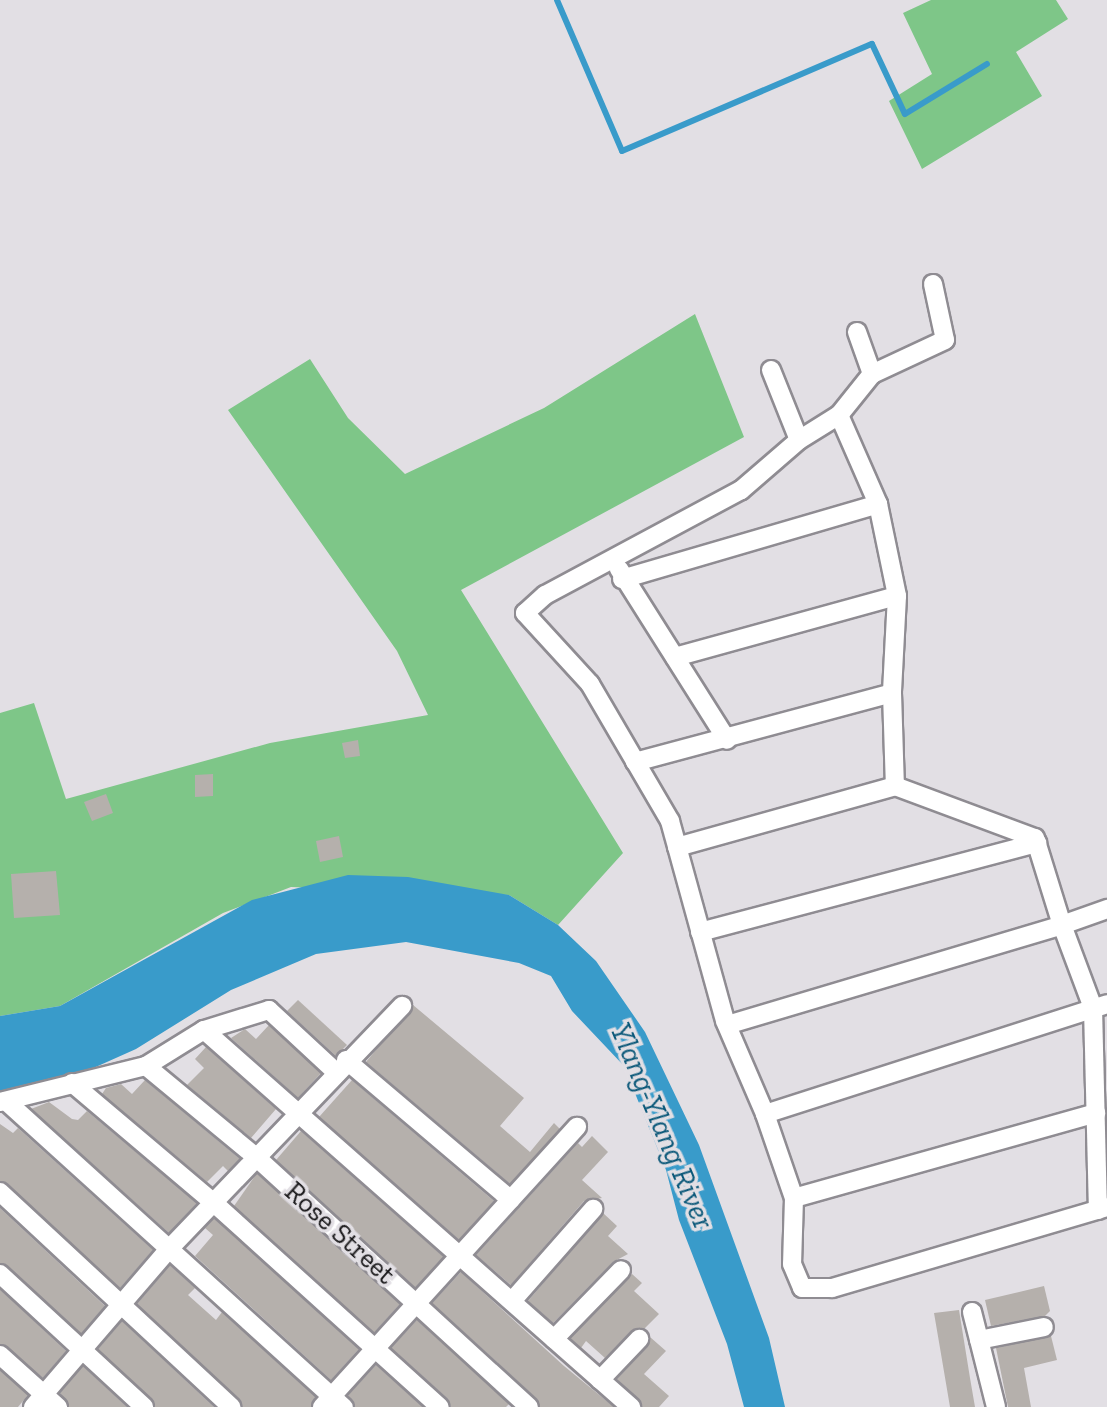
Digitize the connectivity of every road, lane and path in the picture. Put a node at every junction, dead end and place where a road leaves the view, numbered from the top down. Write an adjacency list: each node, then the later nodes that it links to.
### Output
1 (933, 284): 4 (street)
2 (857, 332): 4 (street)
3 (771, 370): 6 (street)
4 (872, 374): 5 (street)
5 (839, 415): 6 (street); 7 (street)
6 (799, 440): 8 (street)
7 (878, 504): 9 (street); 10 (street)
8 (616, 555): 9 (street); 14 (street)
9 (622, 579): 11 (street)
10 (897, 596): 11 (street); 12 (street)
11 (675, 657): 13 (street)
12 (892, 693): 13 (street); 15 (street)
13 (727, 740): 14 (street)
14 (635, 762): 17 (street)
15 (895, 786): 16 (street); 17 (street)
16 (1037, 843): 19 (street); 20 (street)
17 (677, 847): 20 (street)
18 (1107, 909): 19 (street)
19 (1062, 925): 22 (street); 23 (street)
20 (700, 932): 23 (street)
21 (402, 1006): 26 (street)
22 (1100, 1006): 29 (street); 30 (street)
23 (727, 1025): 30 (street)
24 (204, 1030): 25 (street); 26 (street); 31 (street)
25 (146, 1066): 27 (street); 33 (street, Rose Street)
26 (341, 1066): 31 (street); 36 (street)
27 (72, 1083): 28 (street); 37 (street)
28 (3, 1102): 40 (street)
29 (1096, 1113): 35 (street); 38 (street)
30 (765, 1114): 35 (street)
31 (298, 1115): 33 (street); 41 (street)
32 (577, 1127): 36 (street)
33 (256, 1157): 37 (street); 46 (street, Rose Street)
34 (0, 1192): 45 (street)
35 (794, 1198): 38 (street)
36 (511, 1200): 41 (street)
37 (214, 1203): 40 (street); 52 (street)
38 (1102, 1208)
39 (593, 1209): 44 (street)
40 (170, 1250): 45 (street); 57 (street)
41 (460, 1255): 44 (street); 46 (street)
42 (621, 1270): 49 (street)
43 (0, 1274): 53 (street)
44 (512, 1301): 49 (street)
45 (124, 1304): 53 (street); 59 (street)
46 (418, 1304): 52 (street); 61 (street, Rose Street)
47 (972, 1312): 51 (street)
48 (1044, 1327): 51 (street)
49 (554, 1339): 55 (street)
50 (639, 1339): 55 (street)
51 (979, 1340): 63 (street)
52 (376, 1348): 57 (street); 60 (street)
53 (82, 1350): 56 (street); 58 (street)
54 (0, 1355): 56 (street)
55 (600, 1380): 62 (street)
56 (45, 1403)
57 (333, 1403)
58 (144, 1407)
59 (231, 1407)
60 (440, 1407)
61 (529, 1407)
62 (631, 1407)
63 (996, 1407)

